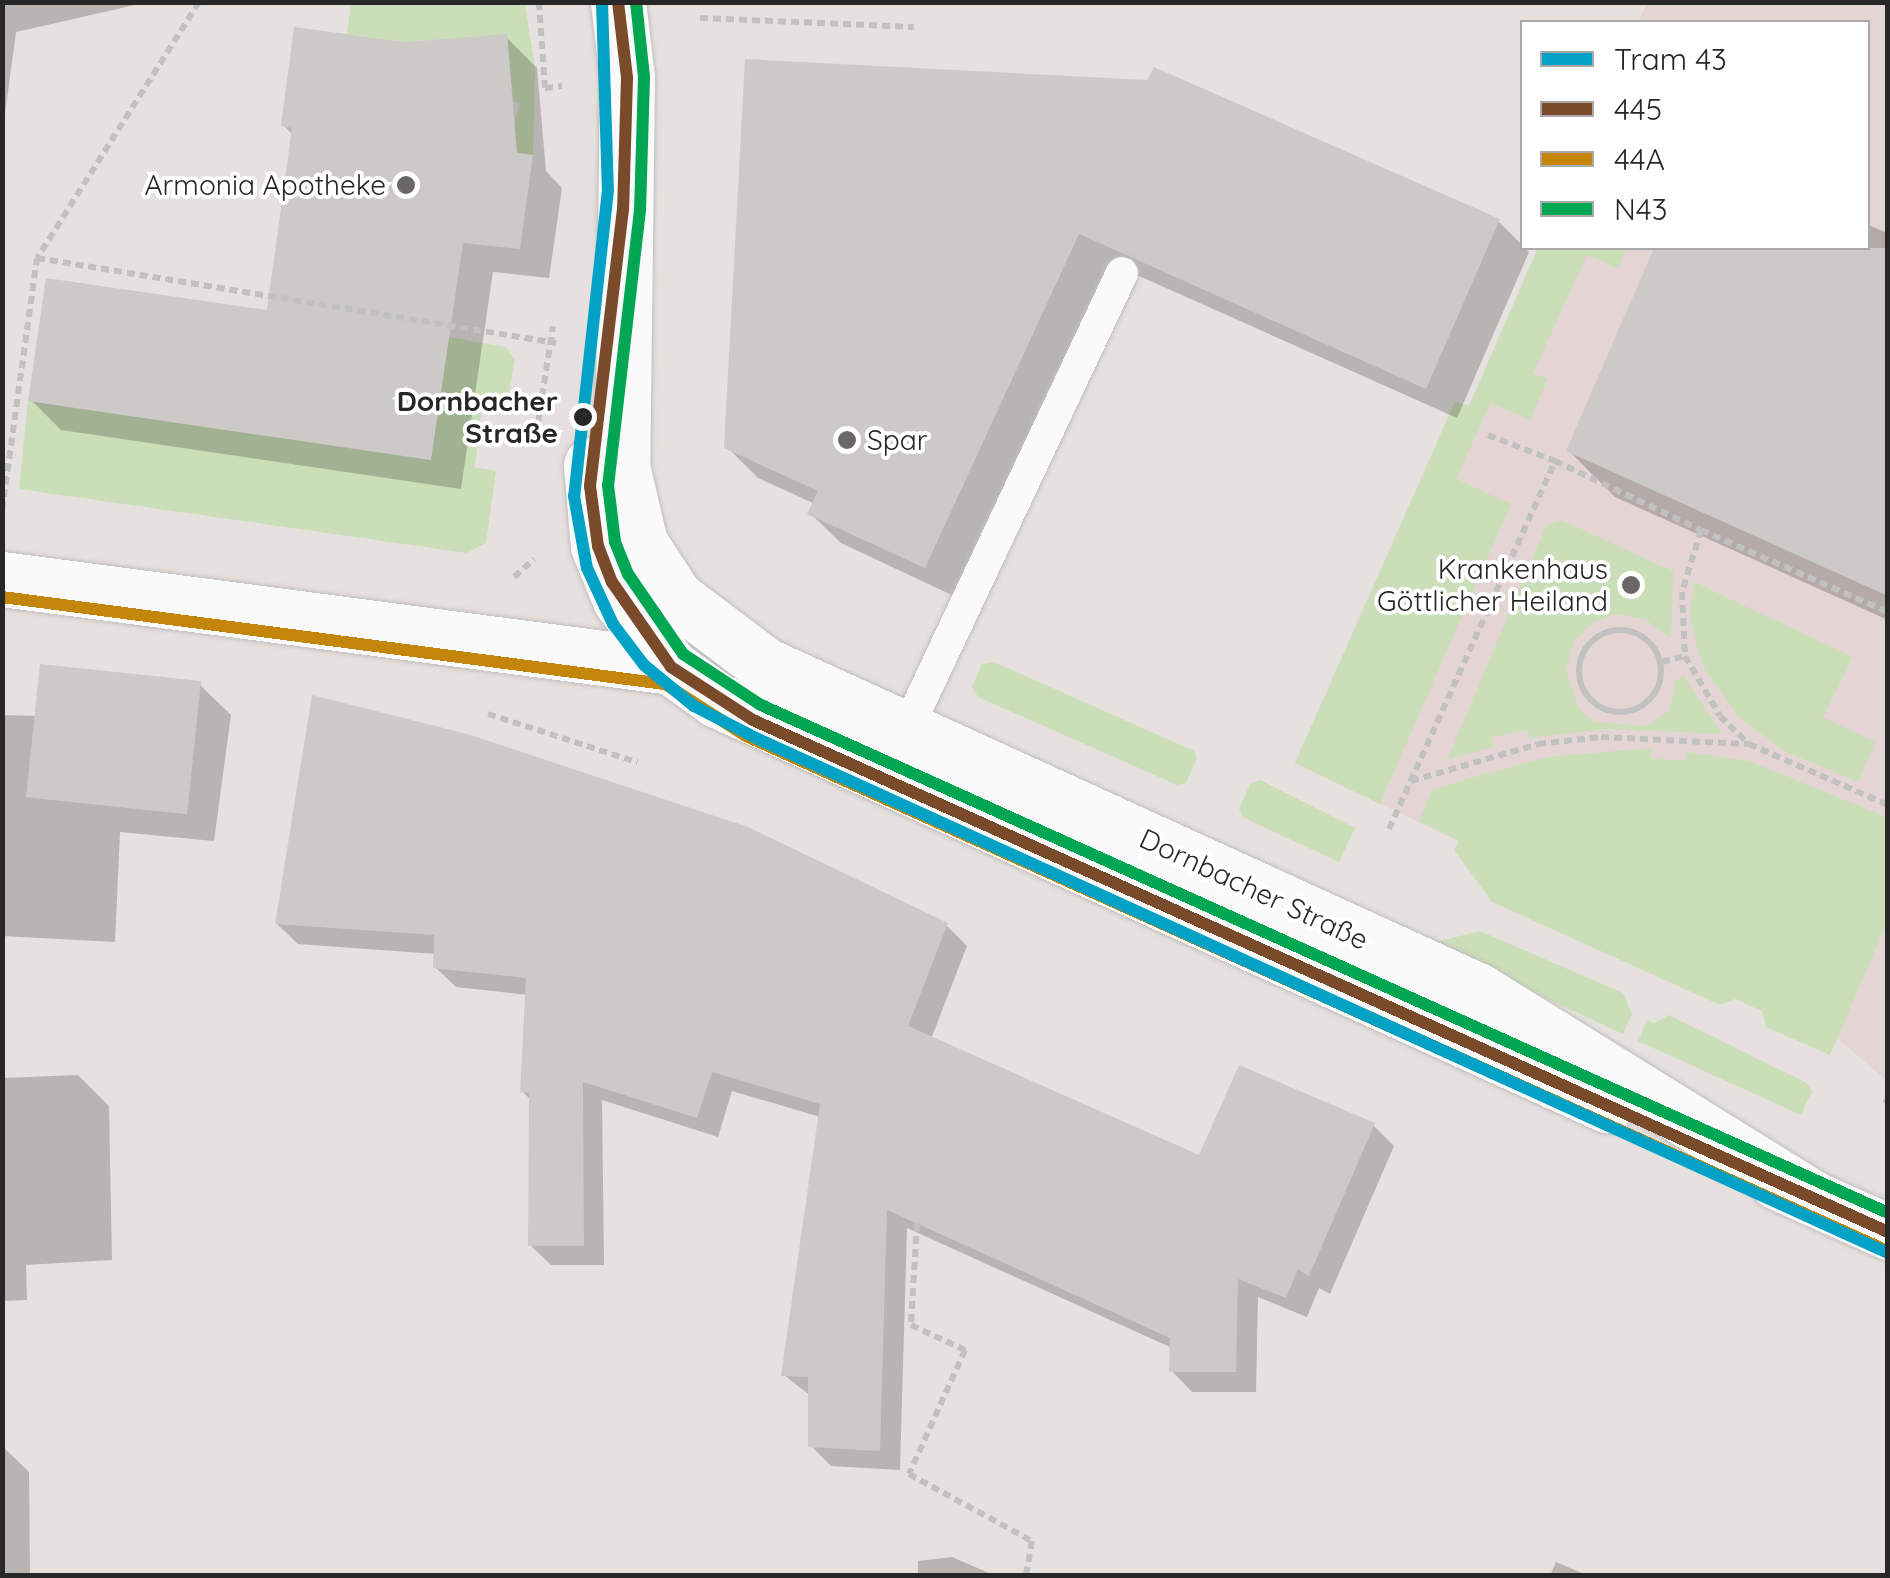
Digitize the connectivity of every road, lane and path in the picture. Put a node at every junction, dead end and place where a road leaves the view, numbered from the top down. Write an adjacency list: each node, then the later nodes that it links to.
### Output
1 (199, 2): 6 (path)
2 (618, 2): 5 (main road)
3 (700, 18): 4 (path)
4 (914, 27)
5 (623, 210): 17 (main road); 19 (main road, Dornbacher Straße)
6 (37, 258): 8 (path); 11 (path)
7 (1122, 273): 19 (lane)
8 (573, 346)
9 (1488, 435): 10 (path)
10 (1554, 462): 12 (path); 22 (path)
11 (2, 510)
12 (1701, 530): 14 (path); 15 (path)
13 (2, 579): 17 (main road, Dornbacher Straße)
14 (1888, 612)
15 (1685, 656): 16 (path); 20 (path)
16 (1662, 662): 16 (path)
17 (670, 668): 25 (main road, Dornbacher Straße)
18 (473, 710): 21 (path)
19 (907, 730): 25 (main road, Dornbacher Straße)
20 (1750, 744): 22 (path); 23 (path)
21 (638, 762)
22 (1410, 782): 24 (path)
23 (1888, 805)
24 (1389, 829)
25 (1811, 1197): 27 (main road, Dornbacher Straße)
26 (917, 1224): 28 (path)
27 (1888, 1232)
28 (1026, 1576)

